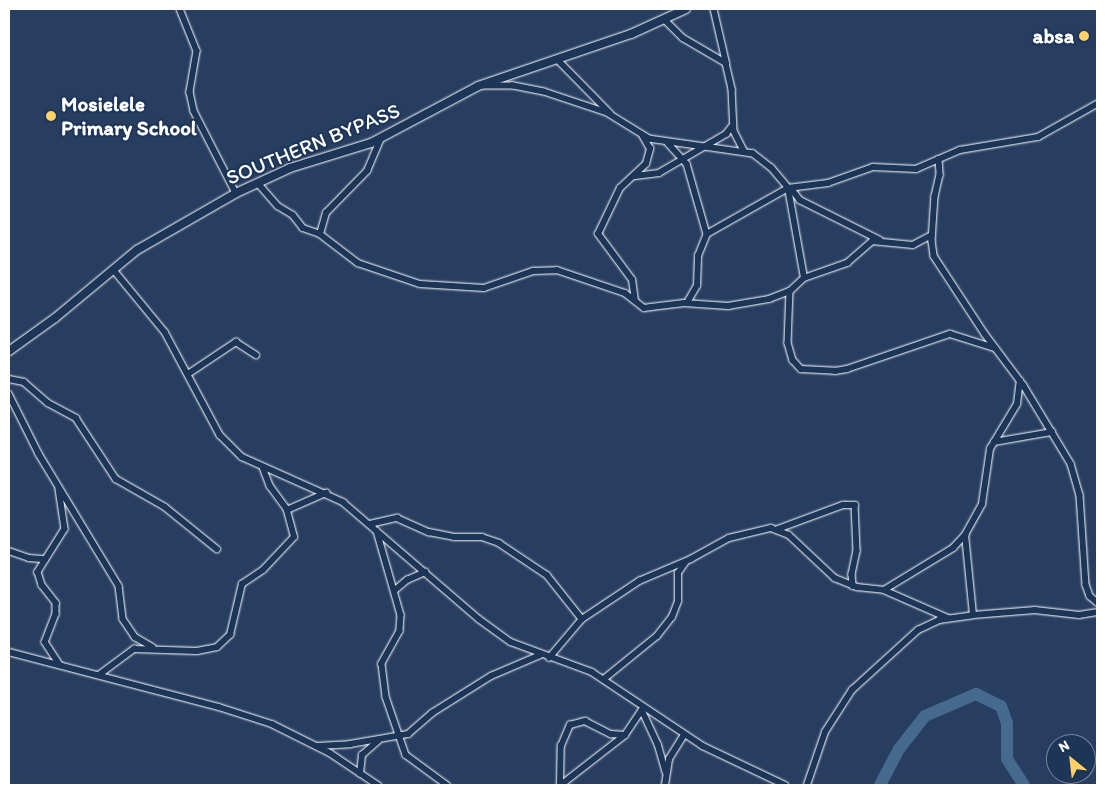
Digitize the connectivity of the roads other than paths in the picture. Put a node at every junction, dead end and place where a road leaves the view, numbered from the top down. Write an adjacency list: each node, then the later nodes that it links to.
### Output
1 (180, 9): 21 (street)
2 (686, 9): 4 (street, SOUTHERN BYPASS)
3 (714, 9): 6 (street)
4 (665, 20): 5 (street, SOUTHERN BYPASS); 6 (street)
5 (557, 59): 7 (street, SOUTHERN BYPASS); 9 (street)
6 (726, 64): 10 (street)
7 (478, 86): 9 (street); 12 (street, SOUTHERN BYPASS)
8 (1097, 104): 17 (street)
9 (612, 115): 11 (street)
10 (733, 125): 14 (street); 15 (street)
11 (642, 137): 13 (street); 18 (street)
12 (381, 138): 19 (street, SOUTHERN BYPASS); 22 (street)
13 (668, 143): 14 (street); 16 (street)
14 (698, 148): 15 (street); 16 (street)
15 (744, 151): 20 (street)
16 (682, 157): 18 (street); 23 (street)
17 (939, 160): 20 (street); 24 (street)
18 (634, 176): 29 (street)
19 (258, 183): 21 (street, SOUTHERN BYPASS); 22 (street)
20 (789, 188): 23 (street); 25 (street); 27 (street)
21 (236, 193): 26 (street, SOUTHERN BYPASS)
22 (320, 234): 29 (street)
23 (707, 234): 30 (street)
24 (932, 235): 25 (street); 31 (street)
25 (883, 241): 27 (street)
26 (113, 268): 32 (street, SOUTHERN BYPASS); 34 (street)
27 (804, 278): 28 (street)
28 (790, 290): 30 (street); 31 (street)
29 (636, 301): 30 (street)
30 (687, 303)
31 (996, 349): 36 (street)
32 (9, 351)
33 (256, 355): 34 (street)
34 (188, 374): 40 (street)
35 (9, 379): 48 (street)
36 (1020, 380): 38 (street); 39 (street)
37 (9, 394): 41 (street)
38 (1052, 432): 39 (street); 56 (street)
39 (994, 442): 47 (street)
40 (263, 469): 42 (street); 43 (street)
41 (58, 483): 50 (street); 61 (street)
42 (326, 493): 43 (street); 44 (street)
43 (287, 510): 61 (street)
44 (370, 524): 46 (street); 60 (street)
45 (778, 529): 51 (street); 53 (street); 53 (street)
46 (376, 530): 52 (street); 54 (street)
47 (965, 535): 55 (street); 58 (street)
48 (217, 549)
49 (9, 551): 50 (street)
50 (45, 559): 65 (street)
51 (686, 561): 60 (street); 67 (street)
52 (425, 572): 54 (street); 63 (street)
53 (853, 586): 55 (street)
54 (395, 590): 71 (street)
55 (884, 590): 59 (street)
56 (1097, 602)
57 (1097, 612): 58 (street)
58 (973, 615): 59 (street)
59 (948, 618): 81 (street)
60 (582, 619): 64 (street)
61 (154, 648): 66 (street)
62 (9, 652): 65 (street)
63 (540, 655): 64 (street); 71 (street)
64 (549, 658): 67 (street)
65 (60, 665): 66 (street)
66 (98, 675): 73 (street)
67 (604, 679): 68 (street)
68 (642, 708): 69 (street); 70 (street); 74 (street)
69 (625, 735): 78 (street); 78 (street)
70 (684, 735): 74 (street); 80 (street)
71 (399, 736): 72 (street); 77 (street)
72 (380, 740): 73 (street); 75 (street)
73 (318, 746): 75 (street)
74 (666, 772): 79 (street)
75 (360, 774): 76 (street)
76 (378, 785)
77 (446, 785)
78 (560, 785)
79 (665, 785)
80 (784, 785)
81 (807, 785)

